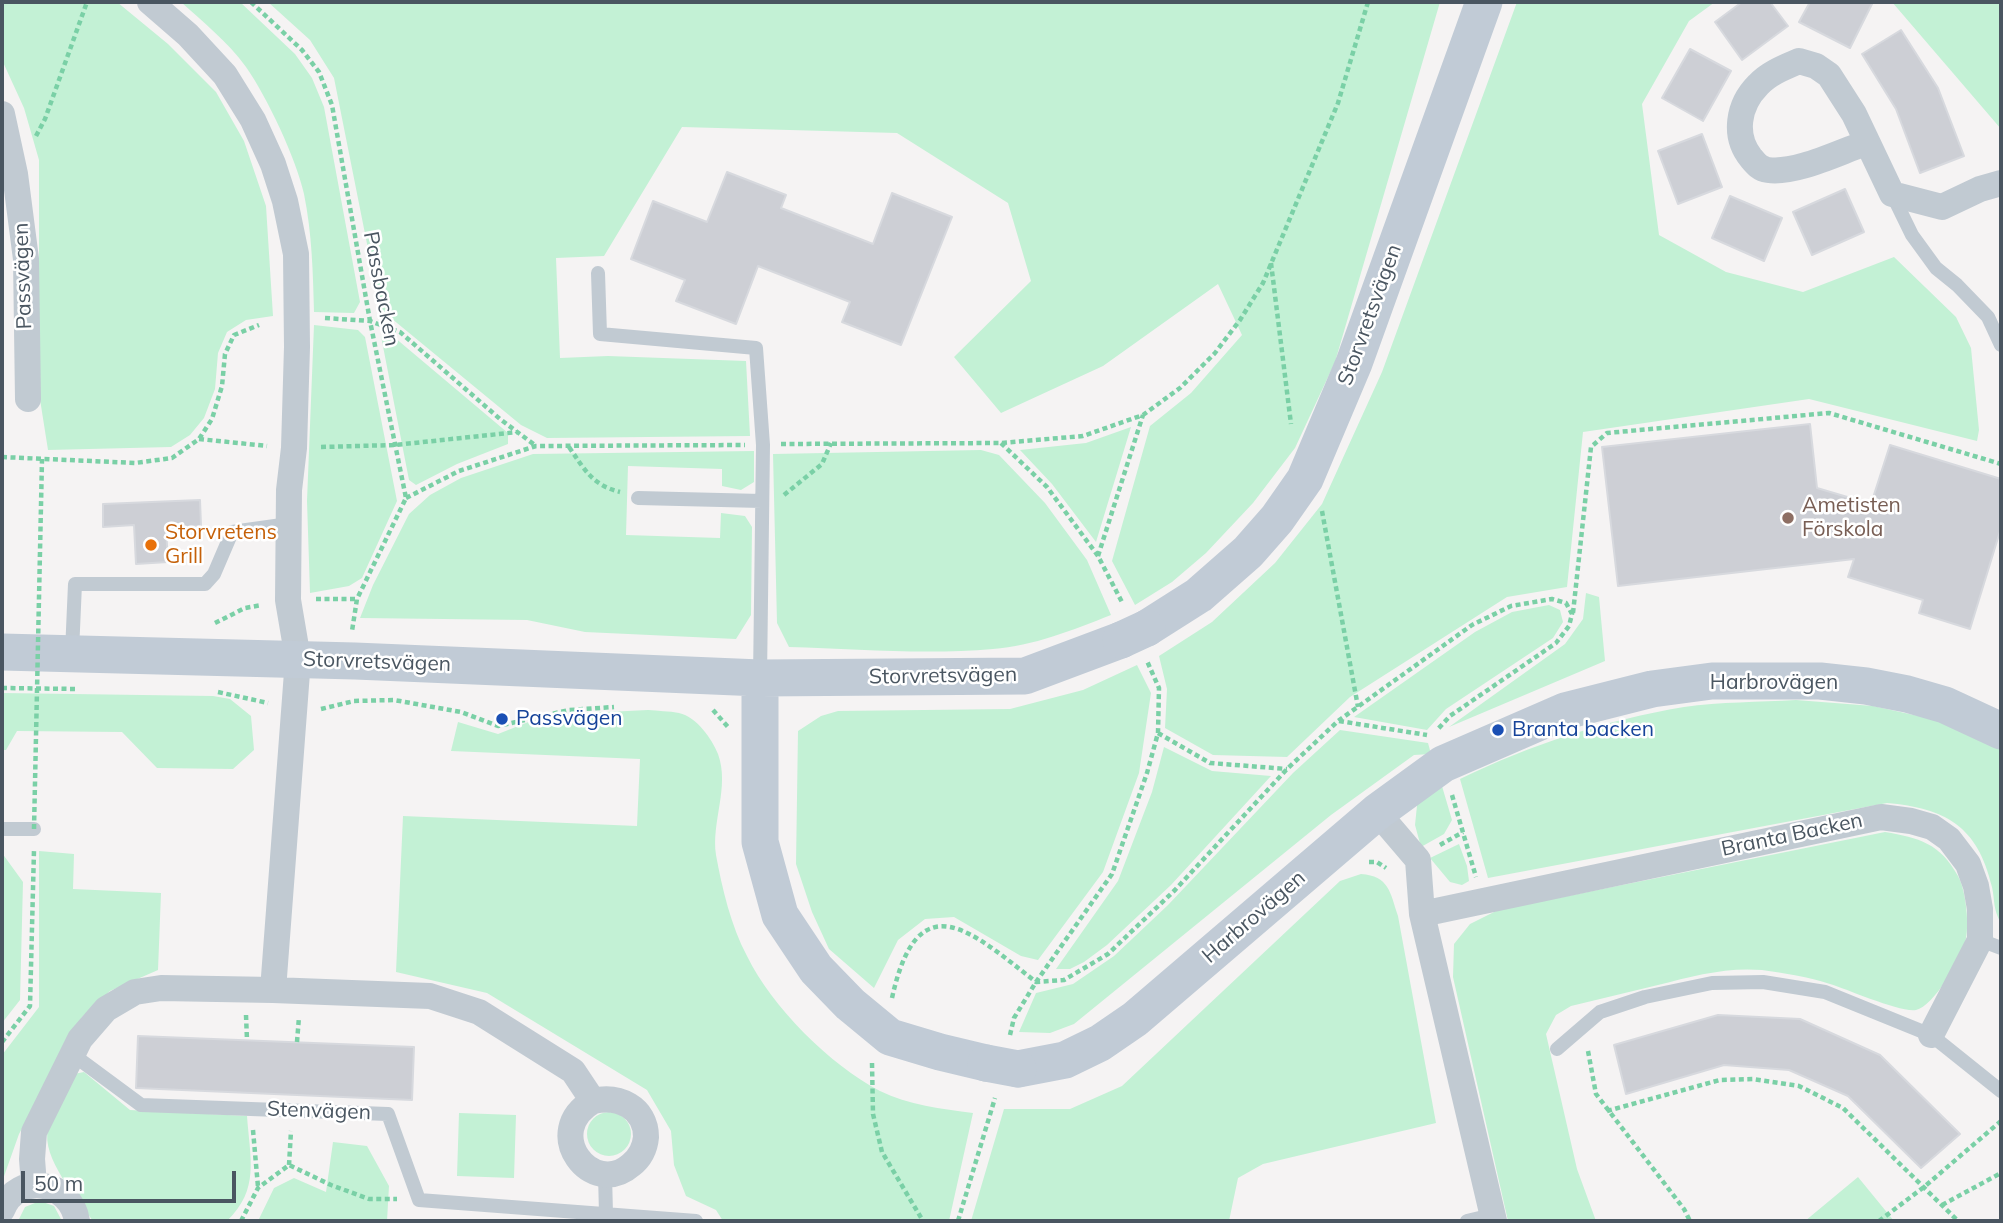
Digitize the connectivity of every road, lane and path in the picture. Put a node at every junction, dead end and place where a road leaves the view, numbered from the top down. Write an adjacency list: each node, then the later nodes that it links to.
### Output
1 (87, 2): 8 (path)
2 (150, 2): 26 (street)
3 (251, 2): 13 (path, Passbacken)
4 (1368, 2): 17 (path)
5 (1484, 2): 39 (street, Storvretsvägen)
6 (2, 114): 8 (street, Passvägen)
7 (1866, 143): 7 (street); 10 (street)
8 (15, 174): 16 (street, Passvägen)
9 (2001, 183): 10 (street)
10 (1892, 194): 15 (lane)
11 (598, 273): 23 (lane)
12 (325, 318): 13 (path)
13 (370, 321): 18 (path); 22 (path, Passbacken)
14 (259, 325): 19 (path)
15 (2001, 345)
16 (28, 399)
17 (1143, 415): 21 (path); 34 (path)
18 (518, 432): 22 (path); 24 (path)
19 (199, 439): 26 (path); 28 (path)
20 (831, 443): 21 (path); 23 (path); 32 (path)
21 (1001, 443): 34 (path)
22 (395, 444): 26 (path); 30 (path, Passbacken)
23 (762, 445): 25 (path); 32 (lane)
24 (536, 446): 25 (path); 30 (path)
25 (568, 446): 31 (path)
26 (294, 448): 33 (street)
27 (2, 457): 28 (path)
28 (42, 459): 51 (path, bridge)
29 (2001, 464): 36 (path)
30 (406, 498): 35 (path)
31 (638, 498): 32 (lane)
32 (762, 501): 43 (lane)
33 (289, 524): 35 (street); 40 (lane)
34 (1098, 556): 39 (path)
35 (288, 600): 38 (path); 42 (street)
36 (1572, 614): 44 (path); 47 (path)
37 (26, 621): 40 (path)
38 (202, 623)
39 (1134, 633): 43 (street, Storvretsvägen); 46 (path)
40 (73, 638): 41 (street, Storvretsvägen); 42 (street, Storvretsvägen)
41 (2, 652)
42 (298, 659): 43 (street, Storvretsvägen); 56 (street)
43 (760, 678): 57 (street, Harbrovägen)
44 (1338, 721): 47 (path); 48 (path)
45 (2001, 731): 47 (street, Harbrovägen)
46 (1158, 733): 48 (path); 55 (path)
47 (1438, 750): 49 (street, Harbrovägen); 52 (path)
48 (1287, 769): 55 (path)
49 (1377, 812): 53 (street); 63 (street, Harbrovägen)
50 (2, 828): 51 (lane)
51 (34, 829): 60 (path)
52 (1483, 901): 53 (street, Branta Backen); 54 (street, Branta Backen)
53 (1422, 914): 80 (street)
54 (1991, 944): 59 (street, Branta Backen)
55 (1036, 982): 57 (path); 63 (path)
56 (273, 990): 62 (street); 65 (street)
57 (884, 1032): 63 (street, Harbrovägen); 84 (path)
58 (1576, 1033): 59 (lane); 61 (lane); 68 (path)
59 (1931, 1035): 64 (lane)
60 (2, 1042)
61 (1557, 1049)
62 (72, 1054): 66 (lane, Stenvägen); 73 (street)
63 (1002, 1068): 85 (path)
64 (2001, 1091)
65 (593, 1101): 72 (street); 72 (street)
66 (252, 1109): 67 (lane, Stenvägen); 75 (path)
67 (293, 1110): 70 (path); 76 (lane, Stenvägen)
68 (1608, 1111): 74 (path); 86 (path)
69 (2001, 1121): 74 (path)
70 (289, 1165): 75 (path); 76 (path)
71 (2001, 1173): 77 (path)
72 (605, 1174): 79 (lane)
73 (34, 1185): 78 (street); 81 (street)
74 (1924, 1187): 77 (path); 87 (path)
75 (258, 1188): 82 (path)
76 (419, 1200): 79 (lane)
77 (1942, 1205): 88 (path)
78 (2, 1210)
79 (606, 1214): 83 (lane)
80 (1484, 1219)
81 (77, 1221)
82 (241, 1221)
83 (696, 1221)
84 (923, 1221)
85 (958, 1221)
86 (1690, 1221)
87 (1879, 1221)
88 (1958, 1221)

